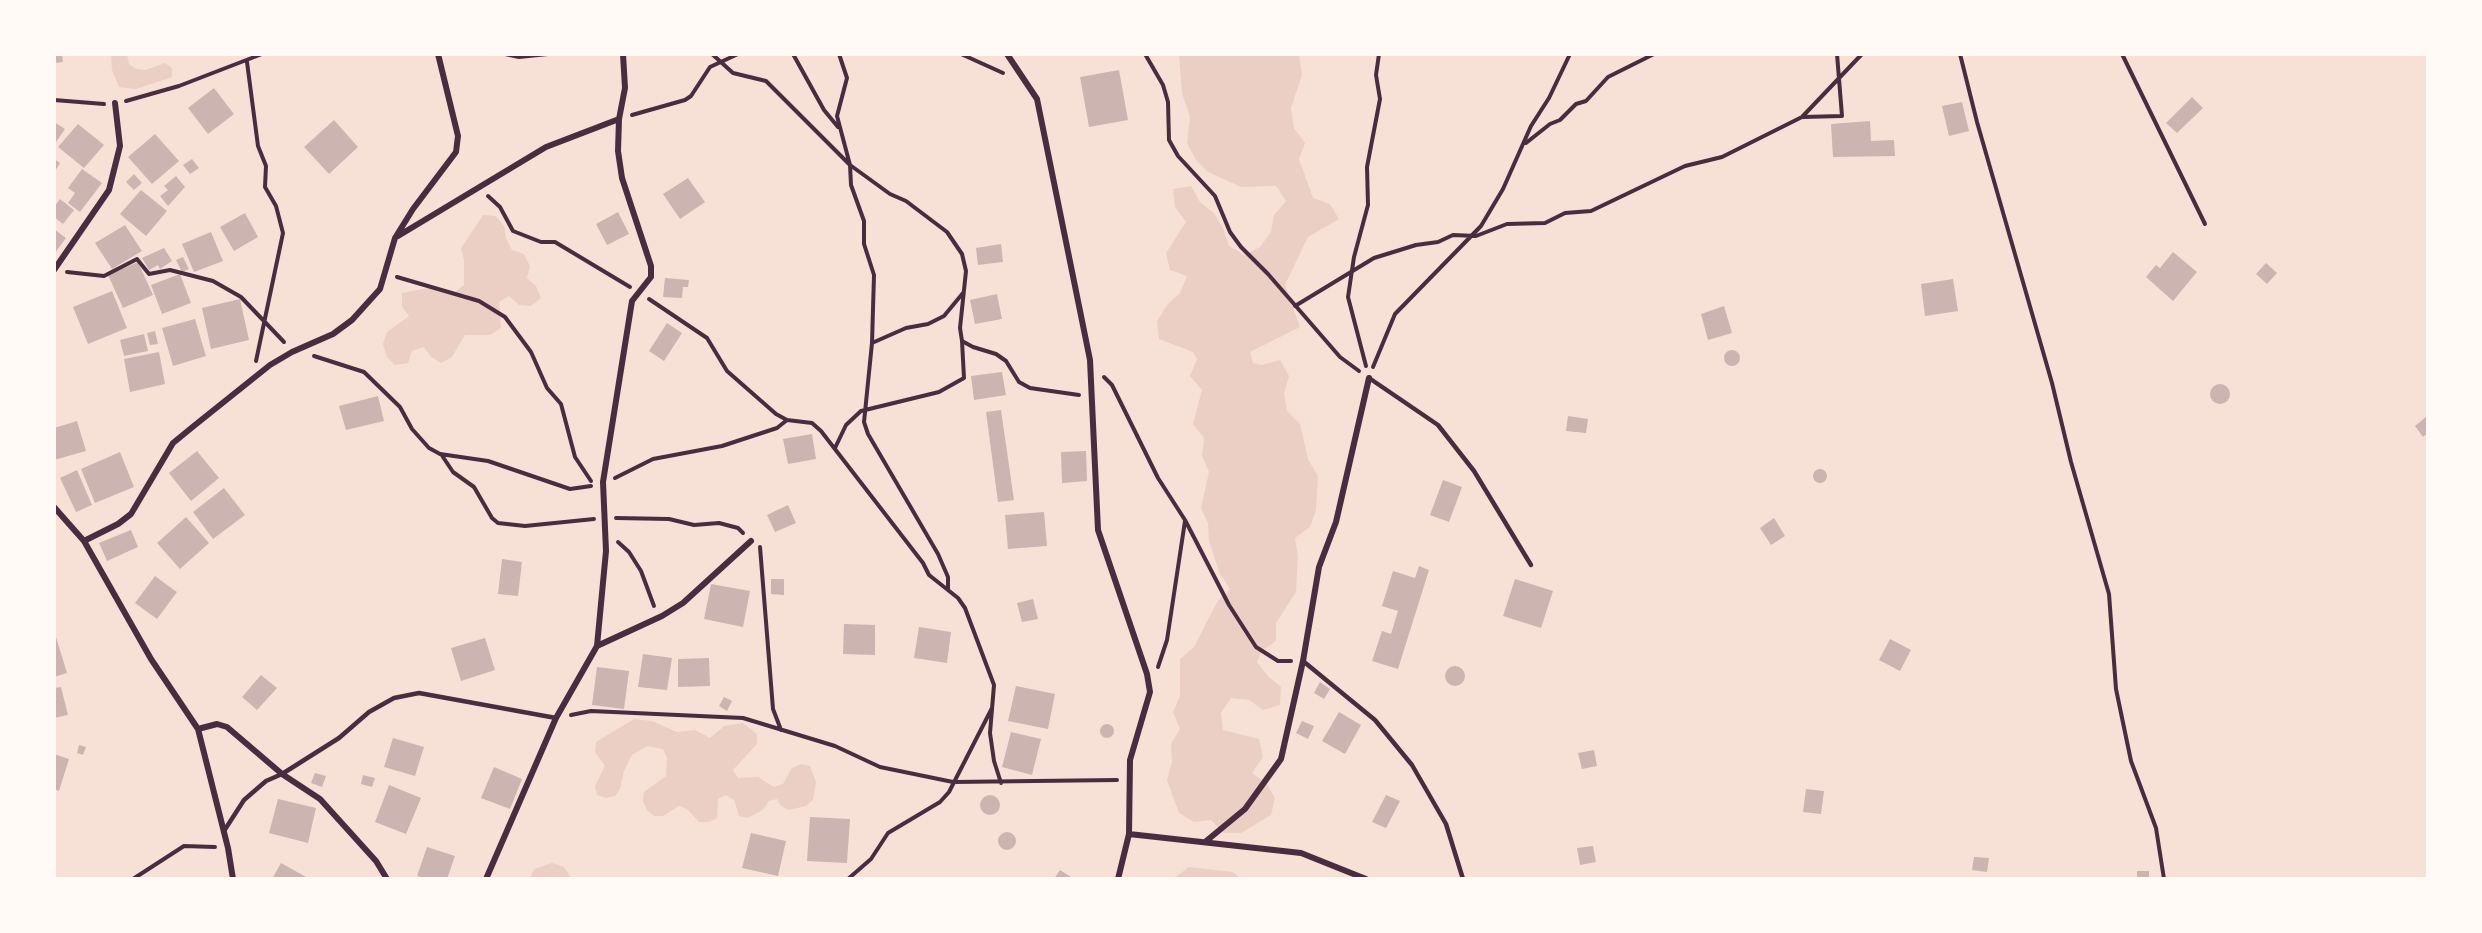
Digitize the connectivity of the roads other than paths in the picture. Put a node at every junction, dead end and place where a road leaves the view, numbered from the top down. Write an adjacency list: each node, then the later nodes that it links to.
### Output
1 (438, 54): 6 (street)
2 (623, 54): 5 (street)
3 (1007, 54): 19 (street)
4 (115, 104): 7 (street)
5 (619, 118): 6 (street); 13 (street)
6 (395, 238): 10 (street)
7 (54, 270)
8 (1369, 378): 12 (lane); 14 (street)
9 (54, 507): 10 (street)
10 (84, 541): 16 (street)
11 (751, 541): 13 (street)
12 (1531, 565)
13 (597, 646): 15 (street)
14 (1303, 661): 20 (street); 26 (lane)
15 (556, 718): 17 (lane); 23 (street)
16 (198, 729): 17 (street); 18 (street)
17 (282, 774): 18 (lane); 22 (street)
18 (224, 831): 21 (street)
19 (1129, 834): 20 (street); 24 (street)
20 (1205, 842): 25 (street)
21 (233, 879)
22 (387, 879)
23 (486, 879)
24 (1118, 879)
25 (1366, 879)
26 (1463, 879)

